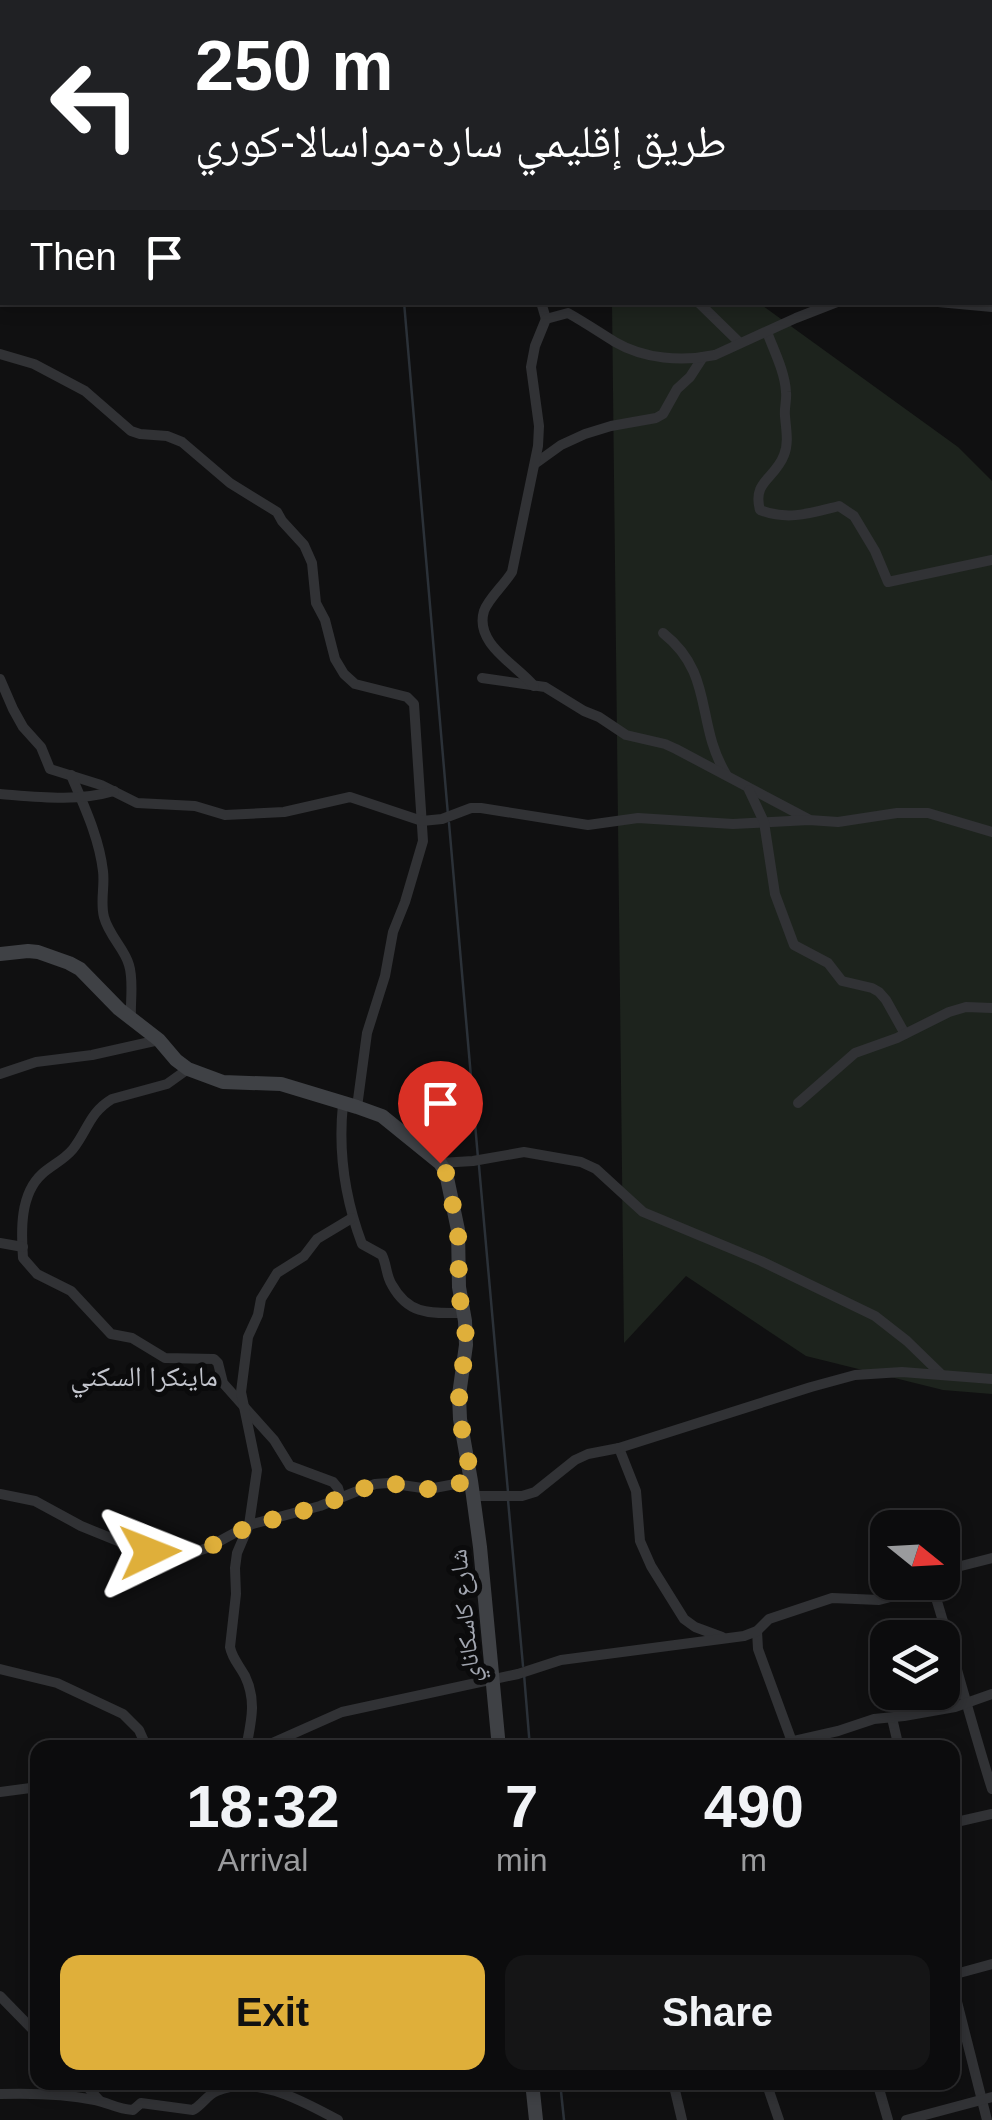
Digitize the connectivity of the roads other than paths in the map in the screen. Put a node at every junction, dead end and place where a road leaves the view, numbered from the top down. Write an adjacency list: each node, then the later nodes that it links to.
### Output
1 (542, 305): 6 (street)
2 (701, 305): 8 (street)
3 (829, 305): 7 (street)
4 (965, 305): 5 (street)
5 (992, 308)
6 (546, 319): 10 (street); 11 (street)
7 (767, 332): 8 (street); 12 (street)
8 (740, 343): 10 (street)
9 (0, 354): 24 (street)
10 (703, 357): 11 (street)
11 (536, 463): 16 (street)
12 (992, 560)
13 (663, 633): 18 (street)
14 (0, 678): 17 (street)
15 (482, 678): 16 (street)
16 (534, 686): 18 (street)
17 (72, 775): 20 (street); 22 (street)
18 (728, 777): 19 (street)
19 (748, 789): 23 (street); 25 (street)
20 (115, 790): 22 (street); 24 (street)
21 (0, 794): 22 (street)
22 (81, 798): 29 (street)
23 (809, 820): 25 (street); 26 (street)
24 (422, 821): 25 (street); 35 (street)
25 (764, 822): 30 (street)
26 (992, 832)
27 (0, 954): 29 (street)
28 (992, 1008): 30 (street)
29 (131, 1020): 31 (street)
30 (905, 1034): 34 (street)
31 (160, 1040): 32 (street); 33 (street)
32 (188, 1068): 35 (street); 39 (street)
33 (0, 1074)
34 (798, 1104)
35 (350, 1105): 36 (street); 37 (street)
36 (440, 1163): 40 (street, شارع كاسكاناي); 41 (street)
37 (352, 1218): 40 (street); 43 (street)
38 (0, 1242): 39 (street)
39 (22, 1247): 43 (street)
40 (462, 1313): 45 (street, شارع كاسكاناي)
41 (942, 1375): 42 (street); 44 (street)
42 (992, 1379)
43 (242, 1403): 47 (street); 48 (street)
44 (619, 1448): 45 (street); 55 (street)
45 (472, 1488): 47 (street); 58 (street, شارع كاسكاناي)
46 (0, 1494): 48 (street)
47 (341, 1498): 48 (street)
48 (250, 1526): 64 (street)
49 (992, 1558): 50 (street)
50 (960, 1566)
51 (870, 1600): 53 (street)
52 (936, 1600): 60 (street)
53 (756, 1631): 54 (street); 56 (street)
54 (744, 1636): 55 (street); 56 (street)
55 (726, 1638): 58 (street)
56 (758, 1650): 62 (street)
57 (0, 1670): 63 (street)
58 (492, 1678): 65 (street); 66 (street, شارع كاسكاناي)
59 (992, 1694): 60 (street)
60 (965, 1704): 61 (street); 70 (street)
61 (892, 1718): 62 (street); 68 (street)
62 (791, 1739): 67 (street)
63 (143, 1740)
64 (248, 1740)
65 (279, 1740)
66 (498, 1740)
67 (788, 1740)
68 (897, 1740)
69 (30, 1788): 71 (street)
70 (992, 1789)
71 (0, 1792)
72 (992, 1814): 73 (street)
73 (960, 1820)
74 (992, 1964): 75 (street)
75 (960, 1975)
76 (0, 1996): 78 (street)
77 (960, 2005): 87 (street)
78 (30, 2027)
79 (90, 2090): 88 (street)
80 (220, 2090): 89 (street)
81 (266, 2090): 90 (street)
82 (533, 2090): 91 (street)
83 (675, 2090): 92 (street)
84 (769, 2090): 93 (street)
85 (880, 2090): 94 (street)
86 (3, 2092): 88 (street)
87 (987, 2098): 95 (street); 96 (street)
88 (100, 2101): 89 (street)
89 (132, 2115)
90 (338, 2120)
91 (536, 2120)
92 (682, 2120)
93 (779, 2120)
94 (888, 2120)
95 (906, 2120)
96 (987, 2120)

